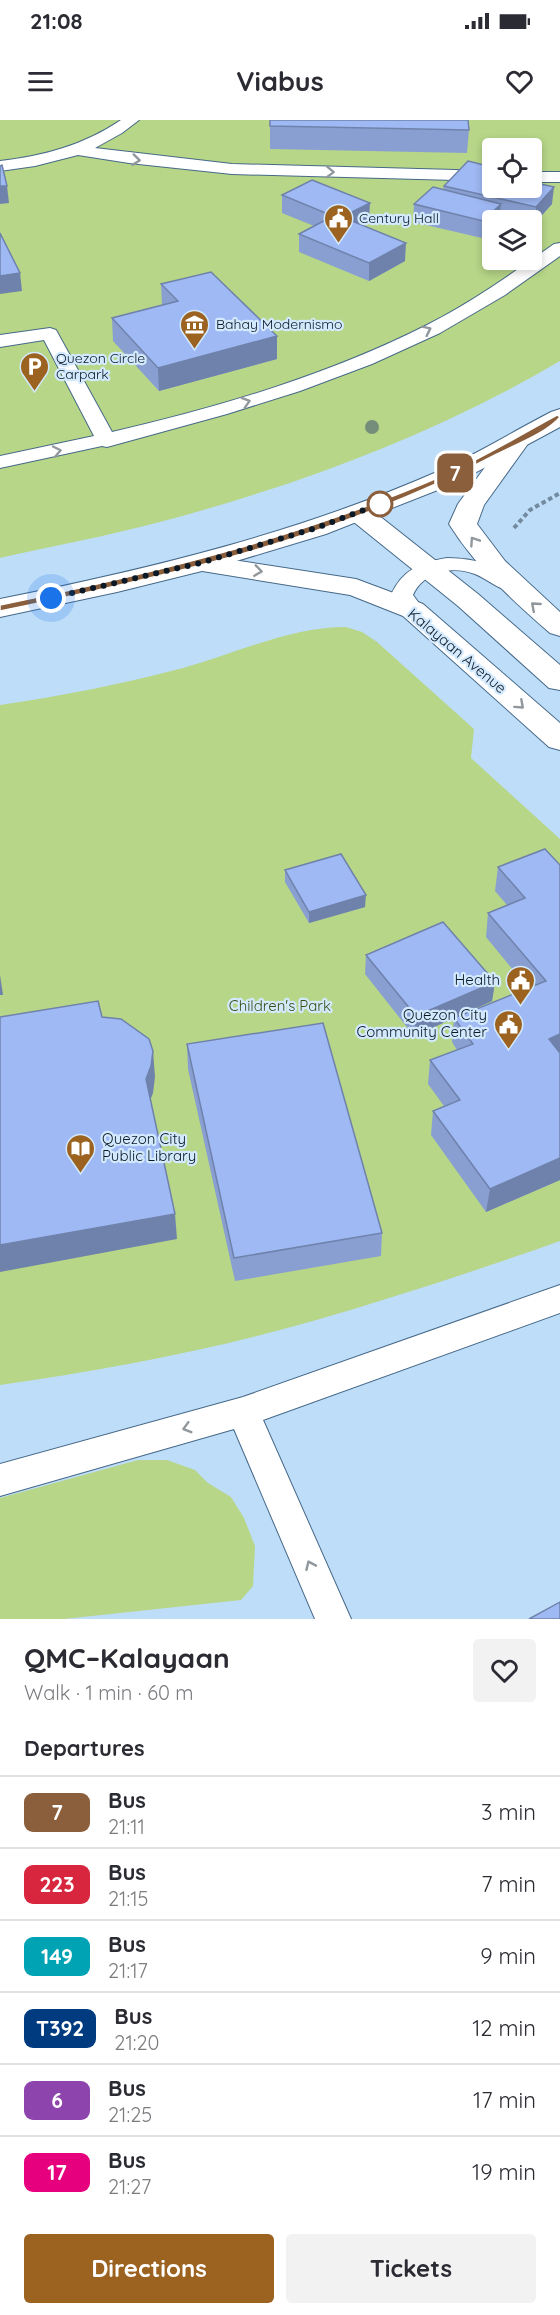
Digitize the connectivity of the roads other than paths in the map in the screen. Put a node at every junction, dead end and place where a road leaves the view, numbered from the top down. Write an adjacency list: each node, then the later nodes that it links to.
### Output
1 (131, 120): 2 (lane)
2 (78, 150): 3 (lane); 4 (lane, one-way to 4)
3 (0, 166)
4 (482, 176)
5 (542, 177): 6 (lane)
6 (560, 177)
7 (560, 248): 10 (lane, one-way to 7)
8 (0, 341): 10 (lane)
9 (544, 429): 12 (main road); 15 (main road, one-way to 9)
10 (107, 441): 11 (lane, one-way to 10)
11 (0, 462)
12 (359, 513): 13 (main road); 14 (main road)
13 (200, 563): 17 (main road); 18 (main road, Kalayaan Avenue, one-way to 18)
14 (428, 569): 15 (lane); 16 (main road); 18 (lane)
15 (511, 585): 19 (main road, one-way to 15)
16 (455, 591): 18 (main road); 20 (main road)
17 (0, 608)
18 (413, 610): 21 (main road, Kalayaan Avenue, one-way to 21)
19 (560, 627)
20 (560, 681)
21 (560, 740)
22 (560, 1299): 23 (lane)
23 (243, 1412): 24 (lane, one-way to 24); 25 (lane, one-way to 23)
24 (0, 1480)
25 (333, 1619)

